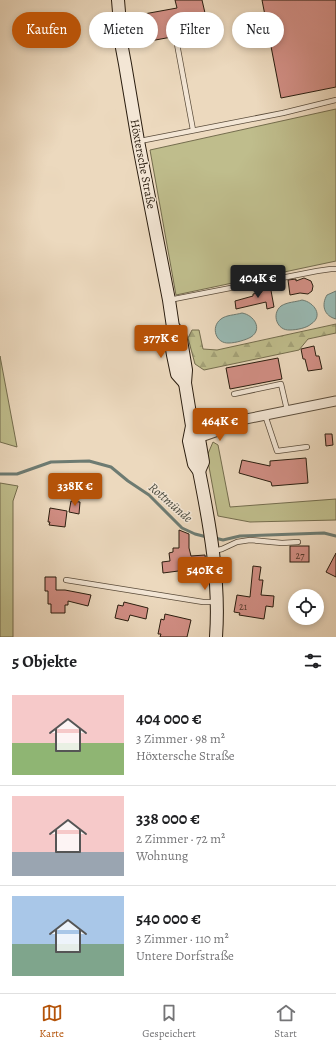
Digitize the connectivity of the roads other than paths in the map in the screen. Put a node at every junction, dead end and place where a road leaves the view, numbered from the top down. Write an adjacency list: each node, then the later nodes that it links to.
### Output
1 (118, 0): 5 (street, Höxtersche Straße)
2 (178, 48): 4 (lane)
3 (336, 100): 4 (lane)
4 (193, 130): 5 (lane)
5 (138, 141): 7 (street, Höxtersche Straße)
6 (336, 270): 7 (lane)
7 (169, 300): 13 (street, Höxtersche Straße)
8 (234, 394): 10 (lane)
9 (336, 401): 10 (street)
10 (287, 410): 11 (street)
11 (265, 415): 12 (street); 15 (lane)
12 (231, 422): 13 (street); 14 (street)
13 (192, 423): 14 (street); 16 (street)
14 (198, 438): 16 (street)
15 (307, 447)
16 (199, 471): 18 (street)
17 (298, 542): 18 (lane)
18 (213, 547): 20 (street)
19 (66, 580): 20 (lane)
20 (216, 602): 21 (street)
21 (216, 637)

